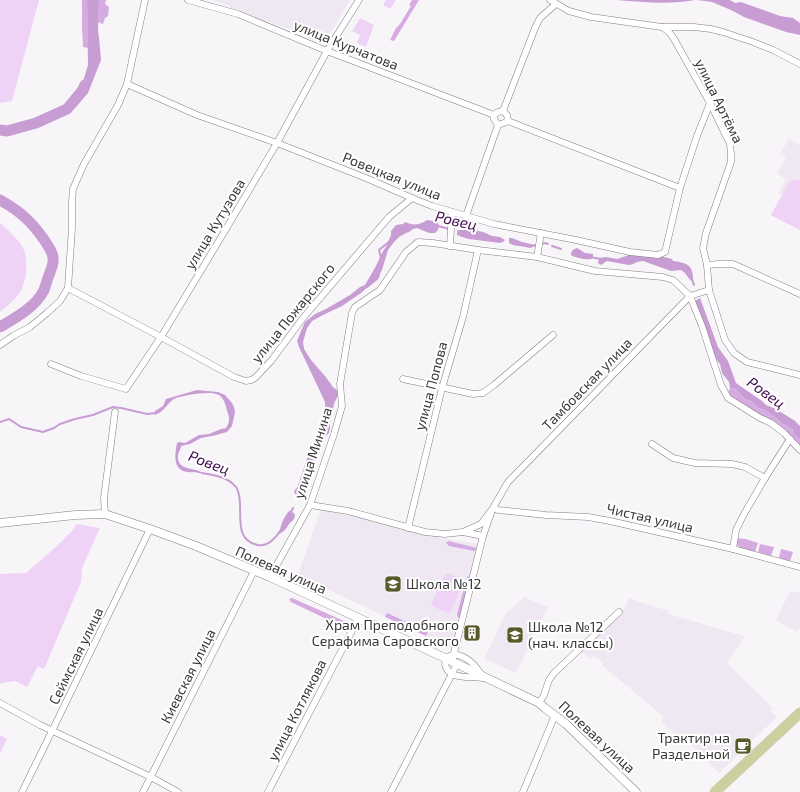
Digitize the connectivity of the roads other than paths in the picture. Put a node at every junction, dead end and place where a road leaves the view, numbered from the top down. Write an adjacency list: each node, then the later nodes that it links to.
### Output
1 (145, 0): 9 (street)
2 (188, 0): 7 (street, улица Курчатова)
3 (359, 0): 7 (street, улица Кутузова)
4 (550, 0): 5 (street)
5 (556, 4): 6 (street); 11 (street)
6 (662, 27): 8 (street); 10 (street, улица Артёма)
7 (327, 52): 12 (street, улица Курчатова); 15 (street, улица Кутузова)
8 (800, 64)
9 (127, 84): 15 (street, Ровецкая улица); 25 (street)
10 (710, 102): 16 (street); 24 (street, улица Артёма)
11 (503, 111): 12 (street); 13 (street)
12 (494, 115): 14 (street)
13 (508, 121): 14 (street); 16 (street)
14 (498, 124): 19 (street)
15 (277, 143): 17 (street, Ровецкая улица); 30 (street, улица Кутузова)
16 (680, 188): 20 (street, Ровецкая улица)
17 (412, 198): 18 (street, Ровецкая улица); 30 (street, улица Пожарского)
18 (452, 212): 19 (street, Ровецкая улица); 21 (street)
19 (466, 216): 20 (street, Ровецкая улица)
20 (541, 233): 23 (street)
21 (450, 246): 22 (street); 41 (street, улица Минина)
22 (478, 250): 23 (street); 35 (street, улица Попова)
23 (537, 258): 28 (street)
24 (707, 265): 26 (street, улица Артёма); 27 (street)
25 (68, 288): 30 (street, улица Пожарского); 31 (street)
26 (709, 290): 28 (street, Тамбовская улица); 33 (street, улица Артёма)
27 (800, 294)
28 (690, 296): 37 (street); 42 (street, Тамбовская улица)
29 (553, 335): 35 (street)
30 (161, 337): 32 (street, улица Кутузова)
31 (0, 345)
32 (51, 364)
33 (800, 375)
34 (403, 379): 35 (street)
35 (442, 388): 45 (street, улица Попова)
36 (115, 412): 43 (street)
37 (790, 439): 39 (street); 40 (street)
38 (652, 444): 40 (street)
39 (800, 450)
40 (765, 478): 49 (street)
41 (310, 505): 45 (street, Тамбовская улица); 52 (street, улица Минина)
42 (493, 508): 47 (street, Тамбовская улица); 48 (street, Тамбовская улица); 49 (street, Чистая улица)
43 (105, 514): 44 (street, Полевая улица); 46 (street, Полевая улица)
44 (0, 523)
45 (408, 528): 47 (street, Тамбовская улица)
46 (150, 529): 51 (street, Полевая улица); 62 (street, Сеймская улица)
47 (463, 532): 48 (street, Тамбовская улица)
48 (483, 536): 55 (street, Тамбовская улица)
49 (733, 549): 50 (street, Чистая улица)
50 (800, 567)
51 (254, 571): 52 (street, Полевая улица); 63 (street, Киевская улица)
52 (270, 578): 54 (street, Полевая улица)
53 (619, 612): 58 (street, Полевая улица)
54 (358, 619): 55 (street, Полевая улица); 67 (street, улица Котлякова)
55 (452, 659): 56 (street, Тамбовская улица); 56 (street); 57 (street, Полевая улица)
56 (452, 674): 57 (street); 68 (street, Тамбовская улица)
57 (486, 678): 58 (street, Полевая улица)
58 (539, 703): 61 (street, Полевая улица)
59 (0, 704): 62 (street)
60 (800, 713): 71 (main road)
61 (555, 715): 69 (street); 70 (street, Полевая улица)
62 (52, 731): 63 (street); 64 (street, Сеймская улица)
63 (151, 777): 65 (street, Киевская улица); 66 (street)
64 (22, 792)
65 (143, 792)
66 (178, 792)
67 (268, 792)
68 (391, 792)
69 (523, 792)
70 (636, 792)
71 (715, 792)

